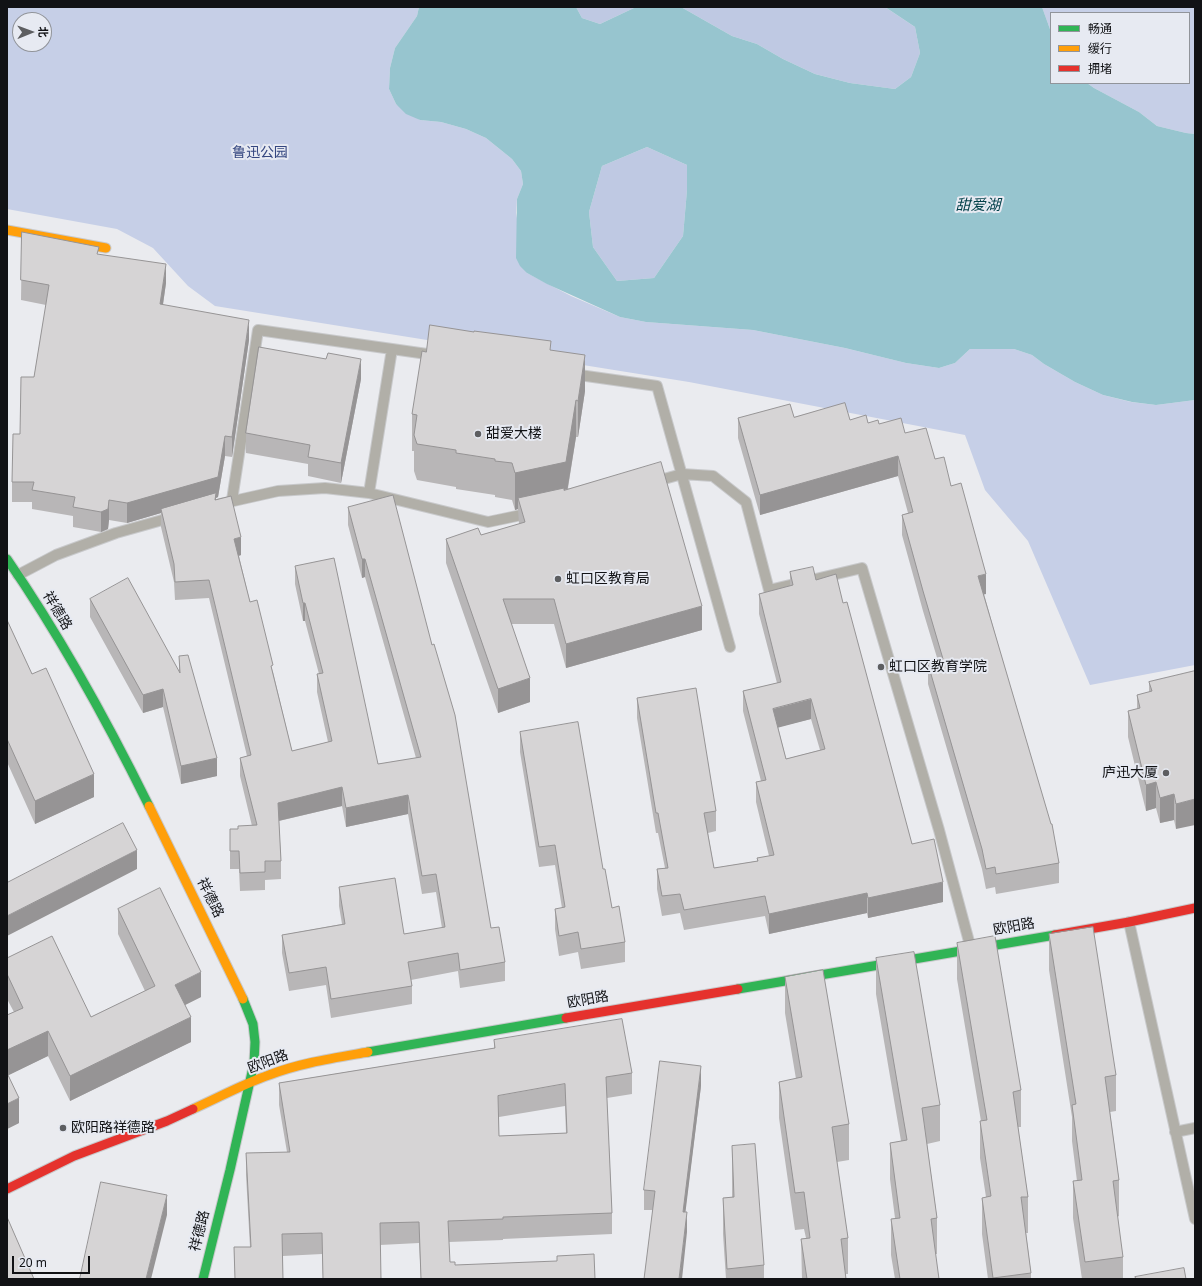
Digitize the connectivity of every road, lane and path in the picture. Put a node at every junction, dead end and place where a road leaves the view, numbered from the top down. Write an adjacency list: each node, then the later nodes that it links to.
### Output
1 (7, 230): 2 (street)
2 (106, 248)
3 (392, 349): 4 (lane); 8 (lane); 9 (lane)
4 (447, 357)
5 (563, 373): 6 (lane)
6 (682, 474): 7 (lane); 15 (lane); 18 (lane)
7 (645, 485)
8 (369, 493): 9 (lane); 11 (lane)
9 (232, 500): 10 (lane)
10 (210, 507)
11 (540, 511)
12 (180, 515): 14 (lane)
13 (7, 560): 14 (street, 祥德路)
14 (18, 575): 19 (street, 祥德路)
15 (730, 647)
16 (1195, 908): 17 (street, 欧阳路)
17 (1128, 922): 18 (street, 欧阳路); 21 (lane)
18 (971, 949): 19 (street, 欧阳路)
19 (250, 1083): 22 (street, 欧阳路); 24 (street, 祥德路)
20 (1195, 1128): 21 (lane)
21 (1175, 1132): 23 (lane)
22 (7, 1189)
23 (1195, 1219)
24 (203, 1279)

